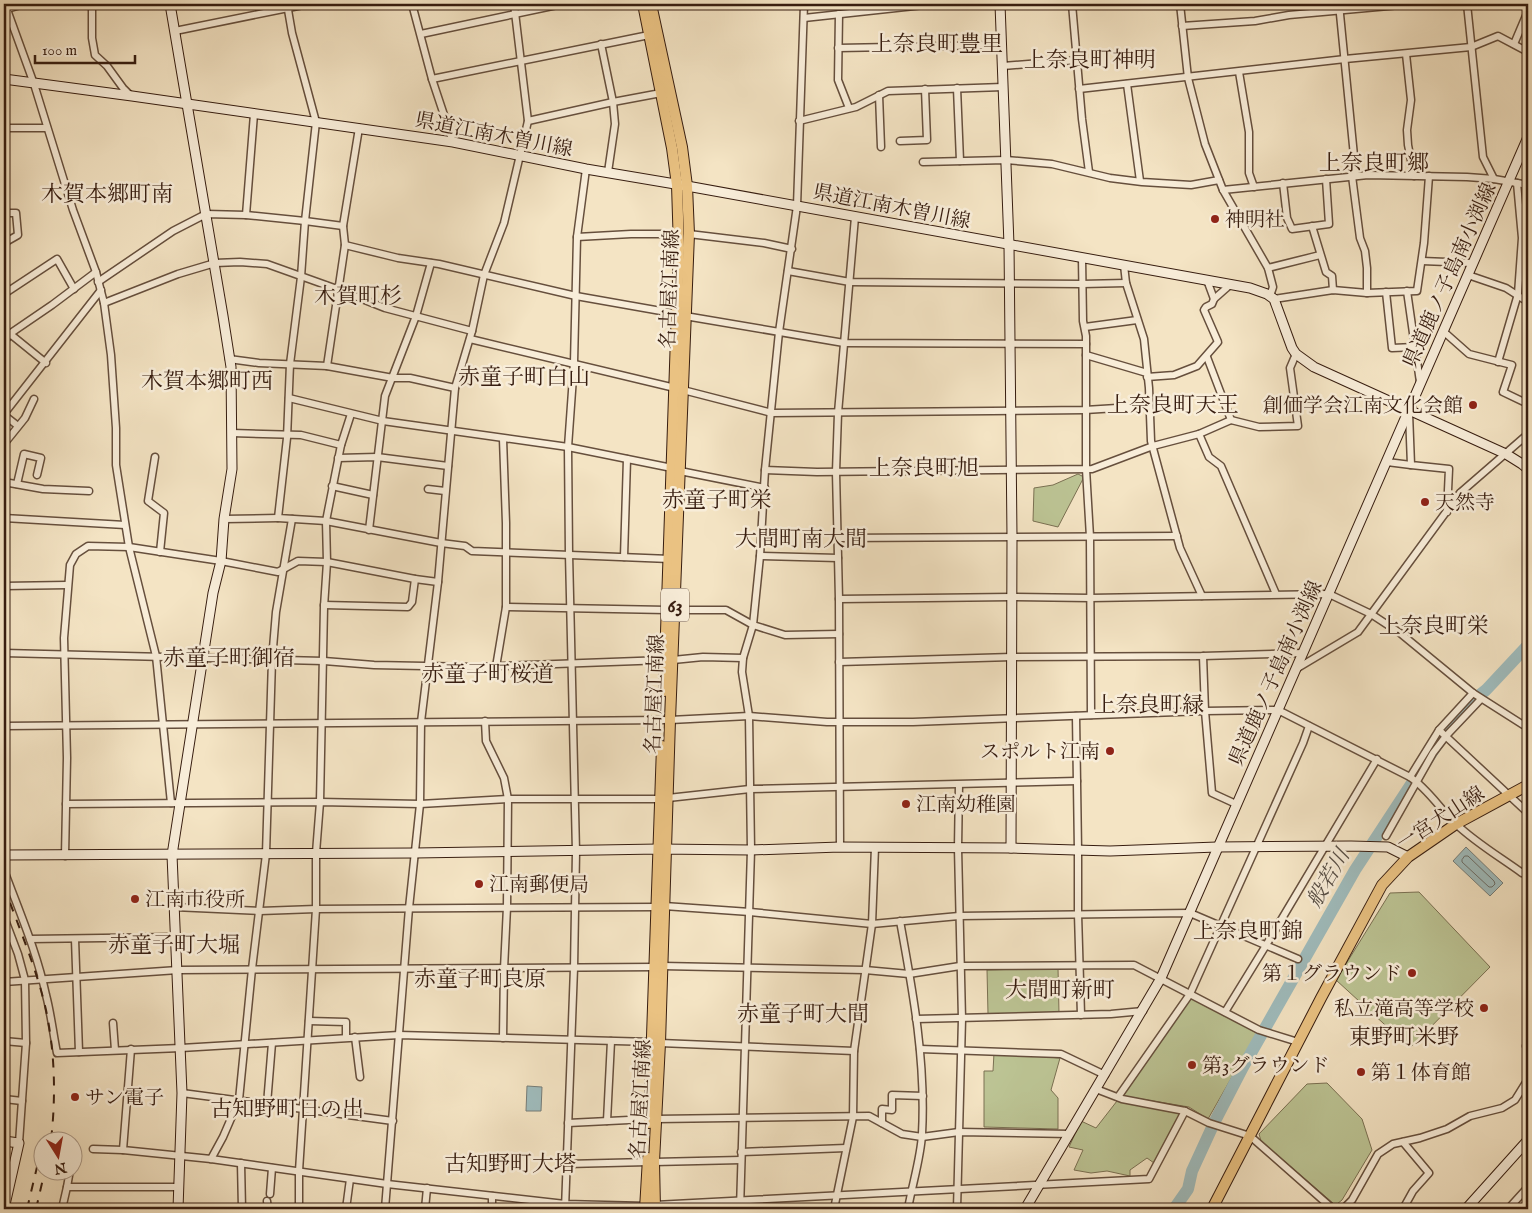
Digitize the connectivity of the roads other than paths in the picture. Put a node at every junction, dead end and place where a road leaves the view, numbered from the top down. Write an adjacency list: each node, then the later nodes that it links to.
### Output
1 (24, 4): 17 (street)
2 (92, 4): 51 (street)
3 (170, 4): 25 (street)
4 (308, 4): 18 (street)
5 (412, 4): 26 (street)
6 (514, 4): 21 (street)
7 (562, 4): 21 (street)
8 (643, 4): 27 (main road, 名古屋江南線 / 63)
9 (652, 4): 82 (main road, 名古屋江南線 / 63)
10 (804, 4): 23 (street)
11 (933, 4): 22 (street)
12 (1000, 4): 30 (street)
13 (1072, 4): 37 (street)
14 (1180, 4): 24 (street)
15 (1410, 4): 19 (street)
16 (1467, 4): 31 (street)
17 (6, 6): 43 (street)
18 (287, 6): 25 (street); 58 (street)
19 (1339, 7): 24 (street); 35 (street)
20 (1528, 11): 29 (street)
21 (515, 14): 26 (street); 36 (street)
22 (840, 14): 23 (street); 32 (street)
23 (804, 18): 57 (street)
24 (1182, 26): 41 (street)
25 (175, 31): 53 (street)
26 (421, 34): 42 (street)
27 (649, 35): 28 (street); 49 (main road, 名古屋江南線 / 63)
28 (601, 44): 36 (street); 52 (street)
29 (1514, 44): 31 (street); 33 (street)
30 (1001, 45): 32 (street); 38 (street)
31 (1471, 47): 34 (street); 78 (street)
32 (838, 48): 54 (street)
33 (1528, 52)
34 (1406, 54): 35 (street); 74 (street)
35 (1345, 59): 39 (street); 73 (street)
36 (521, 60): 42 (street); 56 (street)
37 (1077, 60): 38 (street); 47 (street)
38 (1003, 66): 45 (street)
39 (1239, 72): 41 (street); 84 (street)
40 (5, 78): 43 (street, 県道江南木曽川線)
41 (1188, 78): 44 (street); 77 (street)
42 (432, 79): 64 (street)
43 (34, 84): 51 (street, 県道江南木曽川線); 60 (street)
44 (1127, 84): 47 (street); 79 (street)
45 (1003, 87): 46 (street); 67 (street)
46 (957, 88): 48 (street); 68 (street)
47 (1080, 89): 72 (street)
48 (925, 90): 50 (street); 63 (street)
49 (661, 93): 52 (street); 82 (main road, 名古屋江南線 / 63)
50 (879, 95): 54 (street); 65 (street)
51 (132, 96): 53 (street, 県道江南木曽川線)
52 (613, 102): 56 (street); 71 (street)
53 (186, 104): 55 (street, 県道江南木曽川線); 88 (street)
54 (849, 108): 57 (street)
55 (254, 114): 58 (street, 県道江南木曽川線); 89 (street)
56 (528, 121): 66 (street)
57 (799, 121): 86 (street)
58 (316, 122): 61 (street, 県道江南木曽川線); 91 (street)
59 (4, 128): 60 (street)
60 (46, 128): 109 (street)
61 (359, 128): 64 (street, 県道江南木曽川線); 92 (street)
62 (1528, 137): 80 (street, 県道鹿ノ子島南小渕線)
63 (900, 141)
64 (453, 142): 66 (street, 県道江南木曽川線)
65 (880, 147)
66 (520, 155): 70 (street, 県道江南木曽川線); 110 (street)
67 (1006, 160): 68 (street); 72 (street); 98 (street)
68 (960, 161): 69 (street)
69 (923, 162)
70 (586, 169): 71 (street, 県道江南木曽川線); 95 (street)
71 (608, 172): 82 (street, 県道江南木曽川線)
72 (1089, 172): 79 (street)
73 (1354, 176): 74 (street); 76 (street); 126 (street)
74 (1414, 176): 75 (street)
75 (1429, 176): 78 (street); 102 (street)
76 (1326, 179): 81 (street); 93 (street)
77 (1219, 180): 79 (street); 85 (street)
78 (1494, 180): 80 (street)
79 (1140, 181)
80 (1513, 182): 83 (street); 105 (street, 県道鹿ノ子島南小渕線); 128 (street)
81 (1283, 184): 84 (street); 93 (street)
82 (682, 185): 86 (street, 県道江南木曽川線); 94 (main road, 名古屋江南線 / 63)
83 (1528, 185)
84 (1254, 186): 85 (street)
85 (1222, 190): 107 (street)
86 (797, 206): 90 (street, 県道江南木曽川線); 99 (street)
87 (4, 213): 96 (street)
88 (206, 214): 89 (street); 103 (street); 114 (street)
89 (246, 215): 91 (street)
90 (855, 217): 98 (street, 県道江南木曽川線); 115 (street)
91 (305, 221): 92 (street); 112 (street)
92 (344, 226): 97 (street)
93 (1312, 226): 100 (street)
94 (684, 234): 95 (street); 99 (street); 134 (main road, 名古屋江南線 / 63)
95 (577, 237): 129 (street)
96 (4, 243)
97 (345, 245): 104 (street); 121 (street)
98 (1009, 245): 101 (street, 県道江南木曽川線); 117 (street)
99 (792, 249): 108 (street)
100 (1320, 255): 107 (street); 123 (street)
101 (1082, 258): 106 (street, 県道江南木曽川線); 118 (street)
102 (1422, 261): 105 (street); 124 (street)
103 (215, 263): 112 (street); 133 (street); 152 (street)
104 (432, 263): 110 (street); 135 (street)
105 (1472, 263): 111 (street, 県道鹿ノ子島南小渕線)
106 (1124, 265): 113 (street, 県道江南木曽川線); 116 (street)
107 (1268, 268): 130 (street)
108 (788, 271): 115 (street); 141 (street)
109 (96, 272): 114 (street); 120 (street)
110 (484, 274): 129 (street); 139 (street)
111 (1468, 275): 128 (street); 140 (street, 県道鹿ノ子島南小渕線)
112 (301, 277): 121 (street); 156 (street)
113 (1208, 280): 119 (street, 県道江南木曽川線); 131 (street)
114 (98, 282): 122 (street)
115 (850, 282): 117 (street); 145 (street)
116 (1126, 282): 118 (street); 136 (street)
117 (1009, 284): 118 (street); 146 (street)
118 (1082, 284): 137 (street)
119 (1231, 284): 130 (street, 県道江南木曽川線); 131 (street)
120 (74, 289): 127 (street); 142 (street)
121 (337, 289): 135 (street); 157 (street)
122 (101, 290): 133 (street); 154 (street)
123 (1333, 290): 126 (street); 130 (street)
124 (1407, 291): 125 (street); 148 (street)
125 (1386, 292): 126 (street); 148 (street)
126 (1367, 293)
127 (4, 294)
128 (1518, 294): 132 (street); 153 (street)
129 (576, 296): 134 (street); 155 (street)
130 (1272, 298): 149 (street)
131 (1214, 299): 151 (street)
132 (1528, 302)
133 (104, 303): 216 (street)
134 (682, 315): 141 (street); 162 (main road, 名古屋江南線 / 63)
135 (416, 316): 139 (street); 159 (street)
136 (1137, 320): 137 (street); 158 (street)
137 (1084, 327): 147 (street)
138 (4, 329): 142 (street)
139 (472, 331): 143 (street)
140 (1443, 331): 153 (street); 160 (street, 県道鹿ノ子島南小渕線)
141 (779, 332): 145 (street); 170 (street)
142 (11, 333): 144 (street); 154 (street)
143 (470, 339): 155 (street); 161 (street)
144 (4, 342)
145 (844, 343): 146 (street); 172 (street)
146 (1009, 343): 147 (street); 168 (street)
147 (1086, 344): 150 (street)
148 (1415, 347): 160 (street)
149 (1296, 354): 167 (street); 174 (street)
150 (1086, 355): 158 (street); 169 (street)
151 (1207, 357): 158 (street); 174 (street)
152 (229, 359): 156 (street); 178 (street)
153 (1498, 362): 165 (street)
154 (46, 363): 173 (street)
155 (574, 363): 162 (street); 186 (street)
156 (290, 364): 157 (street); 164 (street)
157 (327, 366): 159 (street)
158 (1147, 375): 166 (street)
159 (392, 378): 161 (street); 175 (street)
160 (1420, 384): 167 (street, 県道鹿ノ子島南小渕線)
161 (456, 388): 177 (street)
162 (679, 389): 170 (street); 197 (main road, 名古屋江南線 / 63)
163 (34, 398): 176 (street)
164 (289, 398): 171 (street); 179 (street)
165 (1528, 404)
166 (1149, 406): 169 (street); 185 (street)
167 (1409, 409): 187 (street); 192 (street, 県道鹿ノ子島南小渕線); 193 (street)
168 (1010, 410): 169 (street); 172 (street); 199 (street)
169 (1085, 410): 195 (street)
170 (772, 413): 172 (street); 198 (street)
171 (351, 414): 175 (street); 184 (street)
172 (838, 414): 200 (street)
173 (4, 415): 176 (street)
174 (1230, 420): 180 (street)
175 (381, 421): 177 (street); 188 (street)
176 (18, 426): 183 (street)
177 (451, 430): 182 (street); 194 (street)
178 (232, 433): 179 (street); 213 (street)
179 (287, 434): 184 (street); 212 (street)
180 (1199, 434): 185 (street); 238 (street)
181 (1528, 434): 187 (street)
182 (503, 439): 186 (street); 225 (street)
183 (4, 444)
184 (341, 445): 190 (street)
185 (1152, 446): 195 (street); 218 (street)
186 (568, 447): 191 (street); 226 (street)
187 (1506, 454): 196 (street); 210 (street)
188 (376, 456): 190 (street); 194 (street); 209 (street)
189 (155, 457): 224 (street)
190 (338, 458): 204 (street)
191 (627, 459): 197 (street); 227 (street)
192 (1387, 462): 193 (street); 239 (street, 県道鹿ノ子島南小渕線)
193 (1411, 464): 210 (street)
194 (448, 466): 208 (street)
195 (1086, 469): 199 (street); 220 (street)
196 (1528, 469)
197 (676, 470): 205 (street); 230 (main road, 名古屋江南線 / 63)
198 (765, 470): 200 (street); 205 (street)
199 (1011, 470): 200 (street); 219 (street)
200 (836, 472): 221 (street)
201 (37, 475): 203 (street)
202 (4, 482): 203 (street)
203 (17, 484): 207 (street)
204 (332, 486): 209 (street); 215 (street)
205 (765, 488): 228 (street)
206 (428, 489): 208 (street)
207 (89, 491)
208 (446, 491): 222 (street)
209 (373, 495): 217 (street)
210 (1446, 513): 248 (street)
211 (4, 518): 216 (street)
212 (278, 518): 213 (street); 214 (street)
213 (224, 519): 231 (street)
214 (292, 519): 215 (street); 233 (street)
215 (326, 521): 217 (street); 232 (street)
216 (125, 525): 223 (street)
217 (369, 530): 222 (street)
218 (1177, 536): 220 (street); 241 (street)
219 (1012, 537): 220 (street); 221 (street); 240 (street)
220 (1090, 537): 242 (street)
221 (837, 538): 229 (street)
222 (441, 543): 225 (street); 235 (street)
223 (128, 547): 224 (street); 236 (street); 254 (street)
224 (160, 552): 231 (street)
225 (506, 552): 226 (street); 245 (street)
226 (569, 554): 227 (street); 246 (street)
227 (624, 556): 230 (street)
228 (760, 556): 229 (street); 249 (street)
229 (838, 558): 243 (street)
230 (672, 559): 247 (main road, 名古屋江南線 / 63)
231 (221, 561): 233 (street); 258 (street)
232 (327, 562): 233 (street); 234 (street); 244 (street)
233 (282, 571): 260 (street)
234 (415, 579): 235 (street); 244 (street)
235 (438, 582): 265 (street)
236 (68, 585): 237 (street); 252 (street)
237 (4, 586)
238 (1276, 594): 239 (street); 241 (street)
239 (1329, 594): 248 (street); 253 (street, 県道鹿ノ子島南小渕線)
240 (1012, 596): 242 (street); 243 (street); 257 (street)
241 (1202, 596): 242 (street)
242 (1090, 598): 255 (street)
243 (839, 599): 250 (street)
244 (324, 605): 262 (street)
245 (506, 607): 246 (street); 266 (street)
246 (571, 609): 247 (street); 264 (street)
247 (671, 610): 249 (street); 261 (main road, 名古屋江南線 / 63)
248 (1371, 614): 267 (street); 268 (street)
249 (753, 625): 250 (street); 259 (street)
250 (839, 634): 263 (street)
251 (4, 652): 252 (street)
252 (64, 654): 254 (street); 284 (street)
253 (1303, 654): 256 (street); 267 (street, 県道鹿ノ子島南小渕線)
254 (156, 656): 258 (street); 285 (street)
255 (1089, 656): 256 (street); 257 (street); 272 (street)
256 (1203, 656): 271 (street)
257 (1012, 657): 263 (street); 275 (street)
258 (204, 658): 260 (street); 283 (street)
259 (743, 658): 261 (street); 273 (street)
260 (272, 660): 262 (street); 281 (street)
261 (669, 660): 264 (street); 276 (main road, 名古屋江南線 / 63)
262 (324, 661): 265 (street); 282 (street)
263 (839, 662): 280 (street)
264 (572, 663): 266 (street); 279 (street)
265 (428, 666): 266 (street); 278 (street)
266 (496, 667)
267 (1296, 669): 270 (street, 県道鹿ノ子島南小渕線)
268 (1473, 693): 269 (street); 289 (street)
269 (1481, 699): 288 (street); 290 (street)
270 (1278, 710): 271 (street); 287 (street); 309 (street, 県道鹿ノ子島南小渕線)
271 (1204, 711): 272 (street); 309 (street)
272 (1091, 715): 274 (street)
273 (750, 716): 276 (street); 280 (street); 299 (street)
274 (1076, 716): 275 (street); 293 (street)
275 (1012, 718): 280 (street); 295 (street)
276 (667, 720): 279 (street); 303 (main road, 名古屋江南線 / 63)
277 (485, 721): 278 (street); 279 (street); 301 (street)
278 (421, 722): 282 (street); 308 (street)
279 (574, 722): 302 (street)
280 (839, 722): 298 (street)
281 (270, 723): 282 (street); 283 (street); 306 (street)
282 (322, 723): 304 (street)
283 (192, 724): 285 (street); 305 (street)
284 (66, 725): 285 (street); 286 (street); 307 (street)
285 (164, 725): 305 (street)
286 (4, 726)
287 (1309, 726): 291 (street); 317 (street)
288 (1528, 728)
289 (1439, 730): 290 (street); 292 (street)
290 (1446, 736): 294 (street); 300 (street)
291 (1377, 759): 292 (street); 313 (street)
292 (1410, 777): 294 (street)
293 (1077, 781): 295 (street); 322 (street)
294 (1416, 782): 311 (street); 312 (street)
295 (1011, 783): 296 (street); 319 (street)
296 (958, 784): 298 (street); 318 (street)
297 (1528, 785): 300 (main road, 一宮犬山線)
298 (840, 787): 299 (street); 314 (street)
299 (750, 789): 303 (street); 321 (street)
300 (1508, 795): 310 (street); 311 (main road, 一宮犬山線)
301 (508, 799): 302 (street); 308 (street); 323 (street)
302 (576, 799): 303 (street); 324 (street)
303 (664, 799): 320 (main road, 名古屋江南線 / 63)
304 (320, 802): 306 (street); 308 (street); 325 (street)
305 (175, 803): 306 (street); 307 (street); 329 (street)
306 (268, 803): 327 (street)
307 (66, 804): 330 (street)
308 (420, 804): 326 (street)
309 (1236, 804): 316 (street, 県道鹿ノ子島南小渕線)
310 (1528, 813)
311 (1456, 824): 331 (main road, 一宮犬山線); 333 (street)
312 (1386, 836)
313 (1324, 846): 317 (street); 331 (street); 353 (street)
314 (840, 847): 315 (street); 321 (street)
315 (875, 847): 318 (street); 347 (street)
316 (1217, 847): 317 (street); 322 (street); 342 (street, 県道鹿ノ子島南小渕線)
317 (1258, 847): 348 (street)
318 (958, 848): 319 (street); 344 (street)
319 (1011, 848): 322 (street)
320 (662, 850): 321 (street); 324 (street); 337 (main road, 名古屋江南線 / 63)
321 (751, 850): 341 (street)
322 (1078, 851): 343 (street)
323 (507, 852): 324 (street); 326 (street); 335 (street)
324 (576, 852): 336 (street)
325 (316, 853): 326 (street); 327 (street); 339 (street)
326 (415, 853): 338 (street)
327 (266, 854): 329 (street); 340 (street)
328 (4, 855): 330 (street)
329 (172, 855): 330 (street); 334 (street)
330 (65, 856)
331 (1408, 857): 388 (main road, 一宮犬山線)
332 (4, 870): 351 (street)
333 (1527, 870)
334 (174, 907): 340 (street); 350 (street)
335 (507, 907): 336 (street); 338 (street); 361 (street)
336 (576, 907): 337 (street); 358 (street)
337 (660, 907): 341 (street); 356 (main road, 名古屋江南線 / 63)
338 (409, 908): 339 (street); 360 (street)
339 (316, 909): 340 (street); 359 (street)
340 (260, 911): 364 (street)
341 (750, 912): 347 (street); 362 (street)
342 (1190, 913): 343 (street); 348 (street); 369 (street, 県道鹿ノ子島南小渕線)
343 (1078, 914): 344 (street); 355 (street)
344 (959, 916): 346 (street); 357 (street)
345 (4, 917): 349 (street)
346 (900, 921): 347 (street); 366 (street)
347 (872, 924): 365 (street)
348 (1220, 926): 353 (street); 372 (street)
349 (7, 936): 370 (street)
350 (175, 937): 352 (street); 363 (street)
351 (30, 939): 352 (street); 368 (street)
352 (75, 939): 367 (street)
353 (1265, 947): 354 (street); 374 (street)
354 (1298, 960)
355 (1079, 965): 357 (street); 369 (street); 375 (street)
356 (658, 966): 358 (street); 362 (street); 391 (main road, 名古屋江南線 / 63)
357 (960, 966): 366 (street); 376 (street)
358 (574, 968): 361 (street); 385 (street)
359 (312, 969): 360 (street); 364 (street); 378 (street)
360 (404, 969): 361 (street); 380 (street)
361 (504, 969): 383 (street)
362 (747, 969): 365 (street); 393 (street)
363 (178, 970): 364 (street); 367 (street); 394 (street)
364 (252, 970): 392 (street)
365 (865, 970): 366 (street); 399 (street)
366 (909, 974): 377 (street)
367 (76, 976): 368 (street); 400 (street)
368 (42, 978): 370 (street); 400 (street)
369 (1161, 978): 372 (street); 373 (street, 県道鹿ノ子島南小渕線)
370 (25, 980): 371 (street); 389 (street)
371 (4, 982)
372 (1190, 994): 374 (street); 407 (street)
373 (1143, 1011): 375 (street); 401 (street, 県道鹿ノ子島南小渕線)
374 (1225, 1012): 388 (street)
375 (1081, 1015): 376 (street)
376 (962, 1018): 377 (street); 398 (street)
377 (916, 1019): 396 (street)
378 (309, 1021): 382 (street); 384 (street)
379 (113, 1022): 397 (street)
380 (399, 1035): 381 (street); 383 (street); 417 (street)
381 (355, 1036): 382 (street); 402 (street)
382 (346, 1037): 384 (street)
383 (503, 1038): 385 (street)
384 (308, 1040): 390 (street); 412 (street)
385 (570, 1040): 386 (street); 420 (street)
386 (611, 1040): 391 (street); 418 (street)
387 (4, 1041): 389 (street)
388 (1298, 1042): 423 (main road, 一宮犬山線)
389 (26, 1043): 410 (street)
390 (272, 1043): 392 (street); 411 (street)
391 (656, 1043): 393 (street); 416 (main road, 名古屋江南線 / 63)
392 (245, 1045): 394 (street); 409 (street)
393 (745, 1046): 399 (street); 414 (street)
394 (181, 1048): 395 (street); 405 (street)
395 (130, 1049): 397 (street); 431 (street)
396 (920, 1049): 398 (street); 406 (street)
397 (115, 1050): 400 (street)
398 (961, 1050): 401 (street); 421 (street)
399 (854, 1051): 415 (street)
400 (79, 1052)
401 (1105, 1075): 404 (street, 県道鹿ノ子島南小渕線)
402 (360, 1076)
403 (1528, 1079): 427 (street)
404 (1096, 1089): 407 (street); 422 (street, 県道鹿ノ子島南小渕線)
405 (182, 1093): 409 (street); 433 (street)
406 (923, 1096): 419 (street); 424 (street)
407 (1118, 1098): 413 (street)
408 (4, 1099): 410 (street)
409 (239, 1100): 411 (street); 434 (street)
410 (22, 1101): 428 (street)
411 (267, 1104): 412 (street)
412 (304, 1109): 417 (street); 440 (street)
413 (1185, 1111): 423 (street); 445 (street)
414 (743, 1117): 415 (street); 416 (street); 432 (street)
415 (853, 1117): 419 (street); 429 (street)
416 (653, 1119): 418 (street); 436 (main road, 名古屋江南線 / 63)
417 (393, 1121): 444 (street)
418 (608, 1121): 420 (street)
419 (882, 1122): 424 (street)
420 (568, 1123): 438 (street)
421 (959, 1132): 422 (street); 424 (street); 450 (street)
422 (1070, 1134): 445 (street, 県道鹿ノ子島南小渕線)
423 (1250, 1136): 474 (main road, 一宮犬山線); 475 (street)
424 (922, 1137): 451 (street)
425 (1528, 1140): 478 (street)
426 (4, 1141): 428 (street)
427 (1403, 1142): 476 (street); 477 (street)
428 (19, 1143): 443 (street)
429 (846, 1148): 432 (street); 453 (street)
430 (93, 1149): 431 (street)
431 (123, 1150): 433 (street)
432 (741, 1152): 435 (street)
433 (180, 1155): 434 (street); 447 (street)
434 (211, 1159): 437 (street)
435 (741, 1160): 436 (street); 456 (street)
436 (651, 1162): 438 (street); 458 (main road, 名古屋江南線 / 63)
437 (241, 1163): 439 (street); 462 (street)
438 (567, 1164): 457 (street)
439 (272, 1168): 440 (street); 452 (street)
440 (299, 1171): 441 (street); 464 (street)
441 (350, 1179): 444 (street); 465 (street)
442 (68, 1180): 446 (street)
443 (7, 1184): 459 (street)
444 (386, 1184): 449 (street); 466 (street)
445 (1039, 1186): 450 (street); 473 (street, 県道鹿ノ子島南小渕線)
446 (67, 1187): 447 (street); 460 (street)
447 (179, 1187): 461 (street)
448 (1528, 1187): 479 (street)
449 (427, 1188): 454 (street); 467 (street)
450 (958, 1189): 451 (street); 472 (street)
451 (911, 1192): 453 (street); 471 (street)
452 (270, 1194)
453 (836, 1194): 456 (street); 470 (street)
454 (492, 1196): 457 (street); 468 (street)
455 (267, 1201): 463 (street)
456 (740, 1201): 458 (street); 469 (street)
457 (565, 1207): 458 (street)
458 (650, 1207)
459 (4, 1209)
460 (62, 1209)
461 (178, 1209)
462 (242, 1209)
463 (268, 1209)
464 (299, 1209)
465 (346, 1209)
466 (385, 1209)
467 (425, 1209)
468 (492, 1209)
469 (740, 1209)
470 (834, 1209)
471 (908, 1209)
472 (957, 1209)
473 (1025, 1209)
474 (1212, 1209)
475 (1333, 1209)
476 (1343, 1209)
477 (1403, 1209)
478 (1466, 1209)
479 (1508, 1209)

